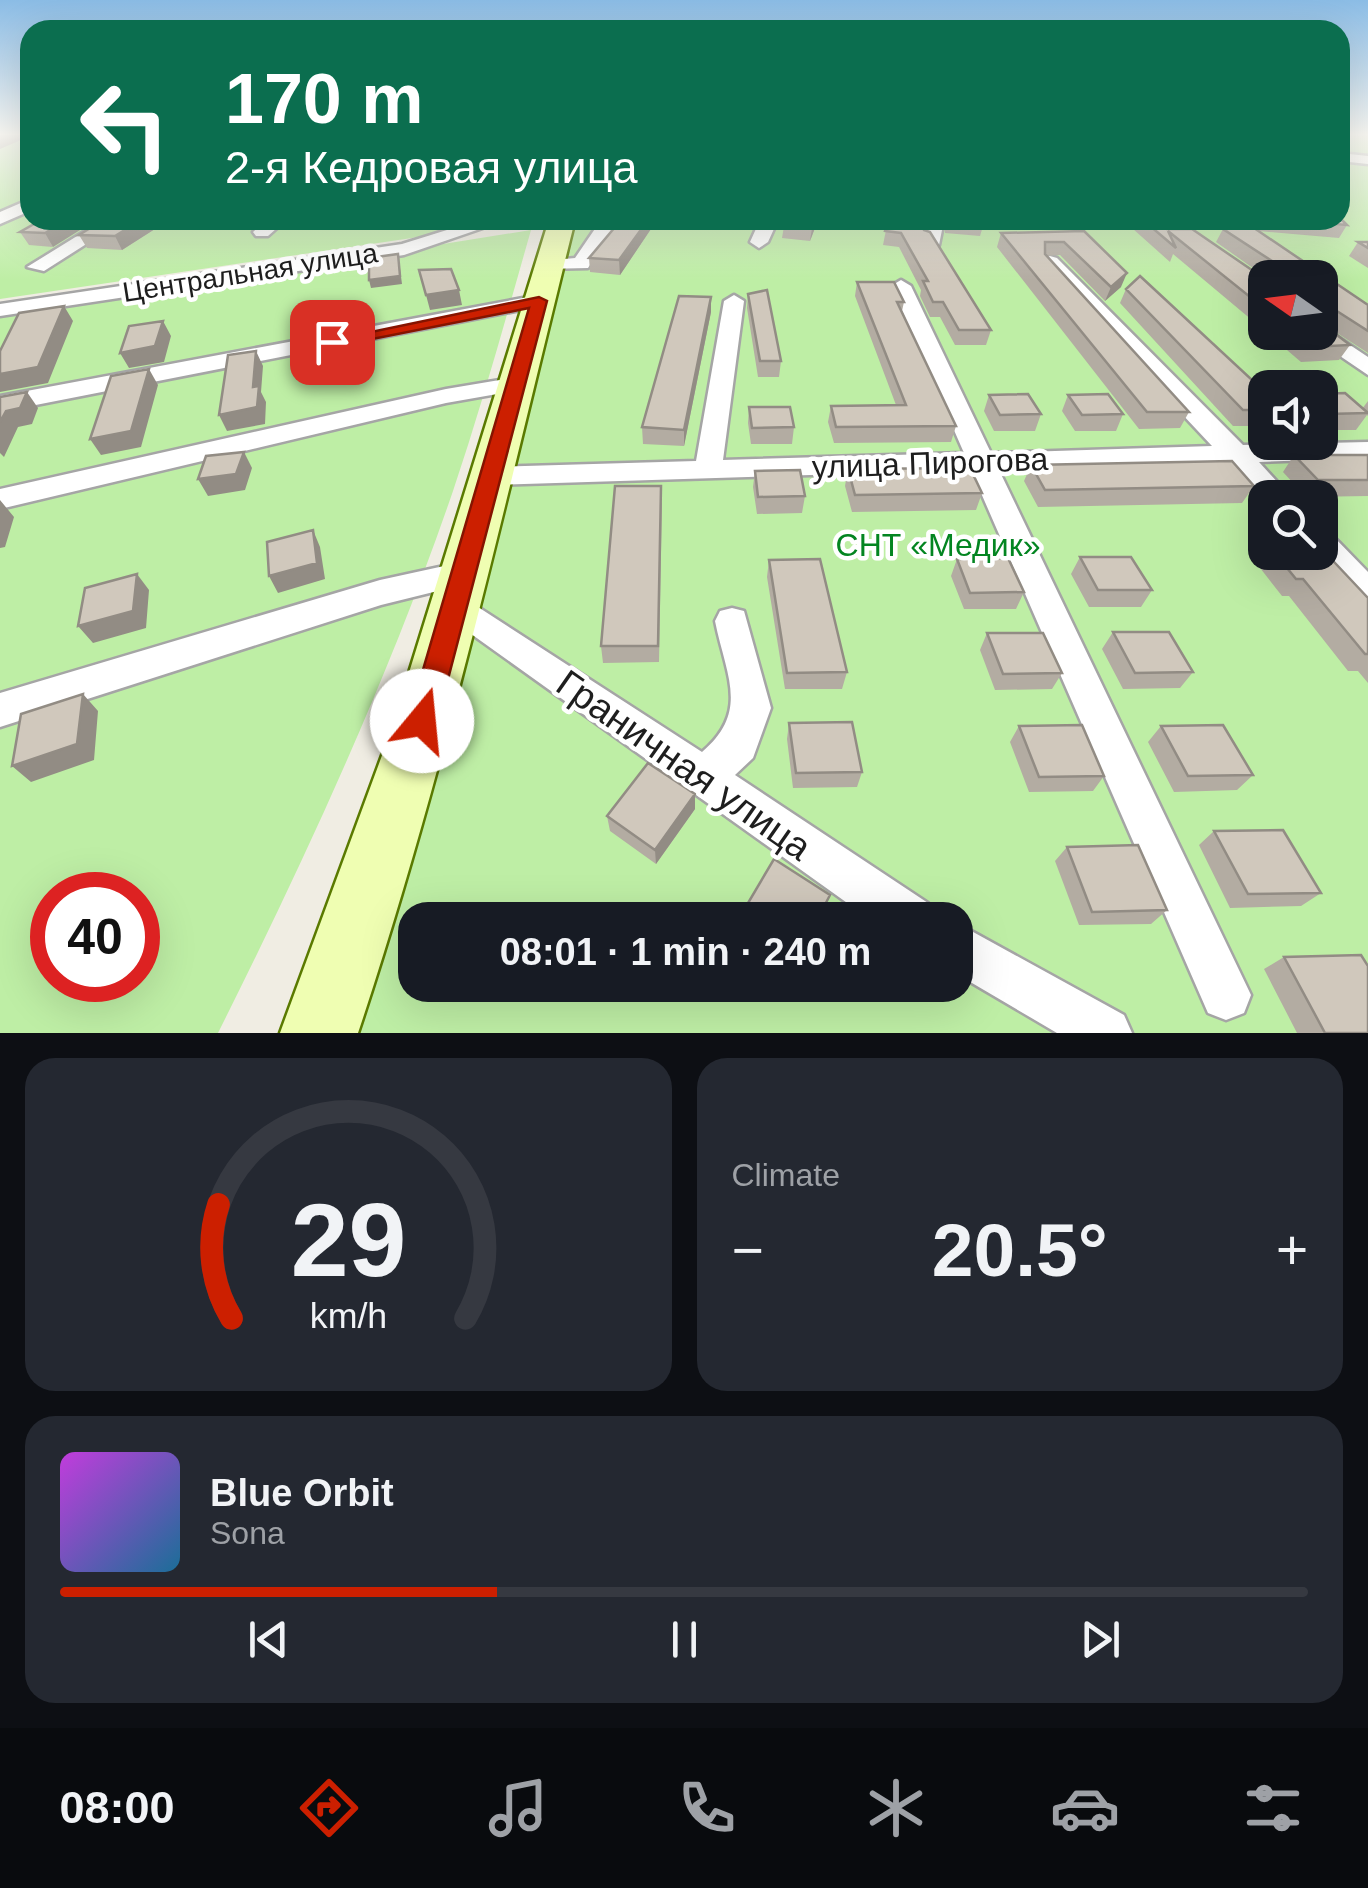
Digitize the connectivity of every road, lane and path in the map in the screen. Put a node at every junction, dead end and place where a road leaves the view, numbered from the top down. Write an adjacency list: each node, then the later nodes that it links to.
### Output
1 (98, 230): 12 (street)
2 (264, 230): 7 (street)
3 (465, 230): 15 (street, Центральная улица)
4 (603, 230): 10 (street)
5 (765, 230): 9 (street)
6 (934, 230): 8 (street)
7 (262, 232)
8 (933, 241)
9 (759, 242)
10 (550, 262): 18 (street); 19 (street)
11 (1050, 262): 21 (street)
12 (37, 267)
13 (901, 286): 22 (street)
14 (734, 301): 23 (street)
15 (0, 310)
16 (1338, 346): 17 (street)
17 (1368, 368)
18 (517, 384): 24 (street); 26 (street)
19 (0, 404)
20 (1368, 450): 21 (street, улица Пирогова)
21 (1234, 452): 22 (street, улица Пирогова); 25 (street)
22 (982, 461): 23 (street, улица Пирогова); 35 (street)
23 (708, 470): 24 (street, улица Пирогова)
24 (493, 476): 28 (street)
25 (1261, 480)
26 (0, 499)
27 (1338, 561): 29 (street)
28 (462, 590): 31 (street); 32 (street, Граничная улица); 36 (street)
29 (1368, 593)
30 (732, 621): 32 (street)
31 (0, 710)
32 (702, 778): 33 (street, Граничная улица)
33 (885, 902)
34 (973, 956): 37 (street)
35 (1226, 995)
36 (319, 1033)
37 (1106, 1033)

